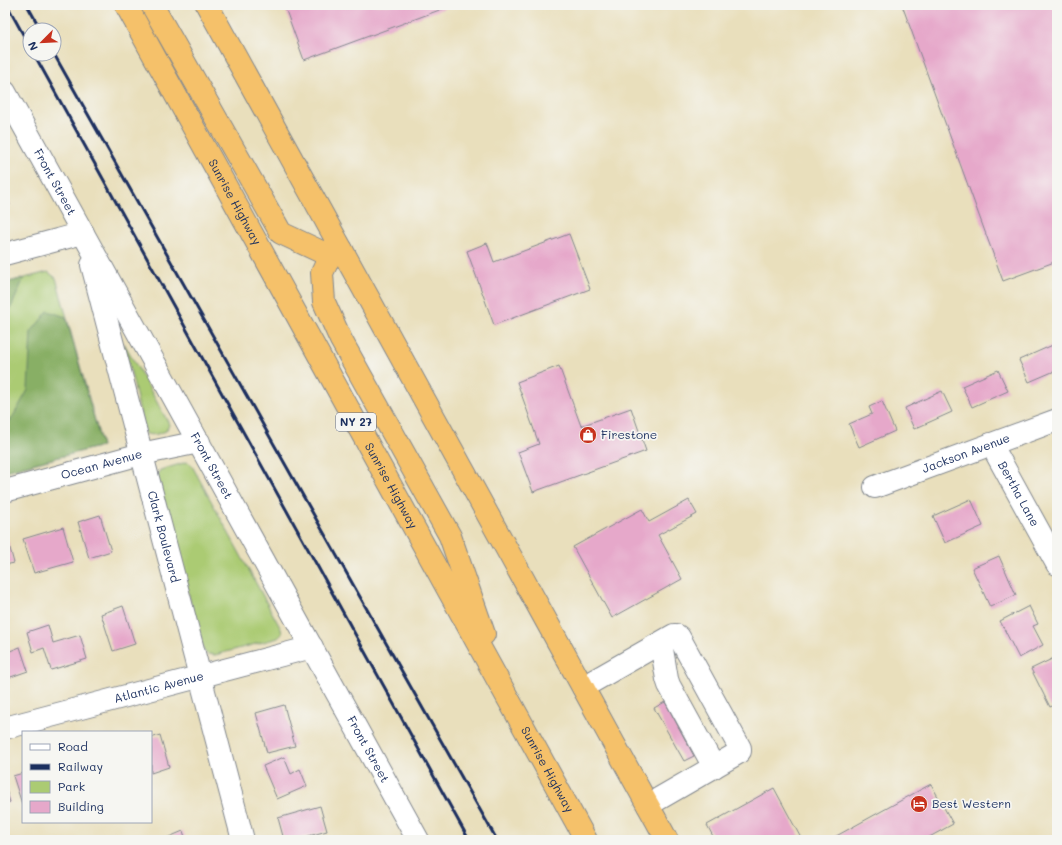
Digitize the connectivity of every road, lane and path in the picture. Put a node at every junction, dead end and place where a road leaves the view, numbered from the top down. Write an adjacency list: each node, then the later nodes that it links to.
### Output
1 (126, 5): 19 (highway, Sunrise Highway / NY 27)
2 (152, 5): 6 (highway)
3 (207, 5): 6 (highway)
4 (5, 92): 5 (street, Front Street)
5 (83, 233): 7 (street); 9 (street, Front Street); 11 (street, Clark Boulevard)
6 (336, 253): 18 (highway); 19 (highway)
7 (5, 254)
8 (1057, 420): 10 (street, Jackson Avenue)
9 (199, 442): 11 (street, Ocean Avenue); 16 (street, Front Street)
10 (991, 444): 12 (street, Jackson Avenue); 14 (street, Bertha Lane)
11 (141, 454): 13 (street, Ocean Avenue); 17 (street, Clark Boulevard)
12 (875, 487)
13 (5, 491)
14 (1057, 564)
15 (661, 643): 18 (street); 21 (street); 21 (street)
16 (312, 647): 17 (street, Atlantic Avenue); 24 (street, Front Street)
17 (200, 676): 20 (street, Atlantic Avenue); 23 (street, Clark Boulevard)
18 (583, 687): 22 (highway)
19 (506, 695): 25 (highway, Sunrise Highway / NY 27)
20 (5, 728)
21 (714, 767): 22 (street)
22 (648, 805): 26 (highway)
23 (243, 840)
24 (418, 840)
25 (586, 840)
26 (667, 840)

